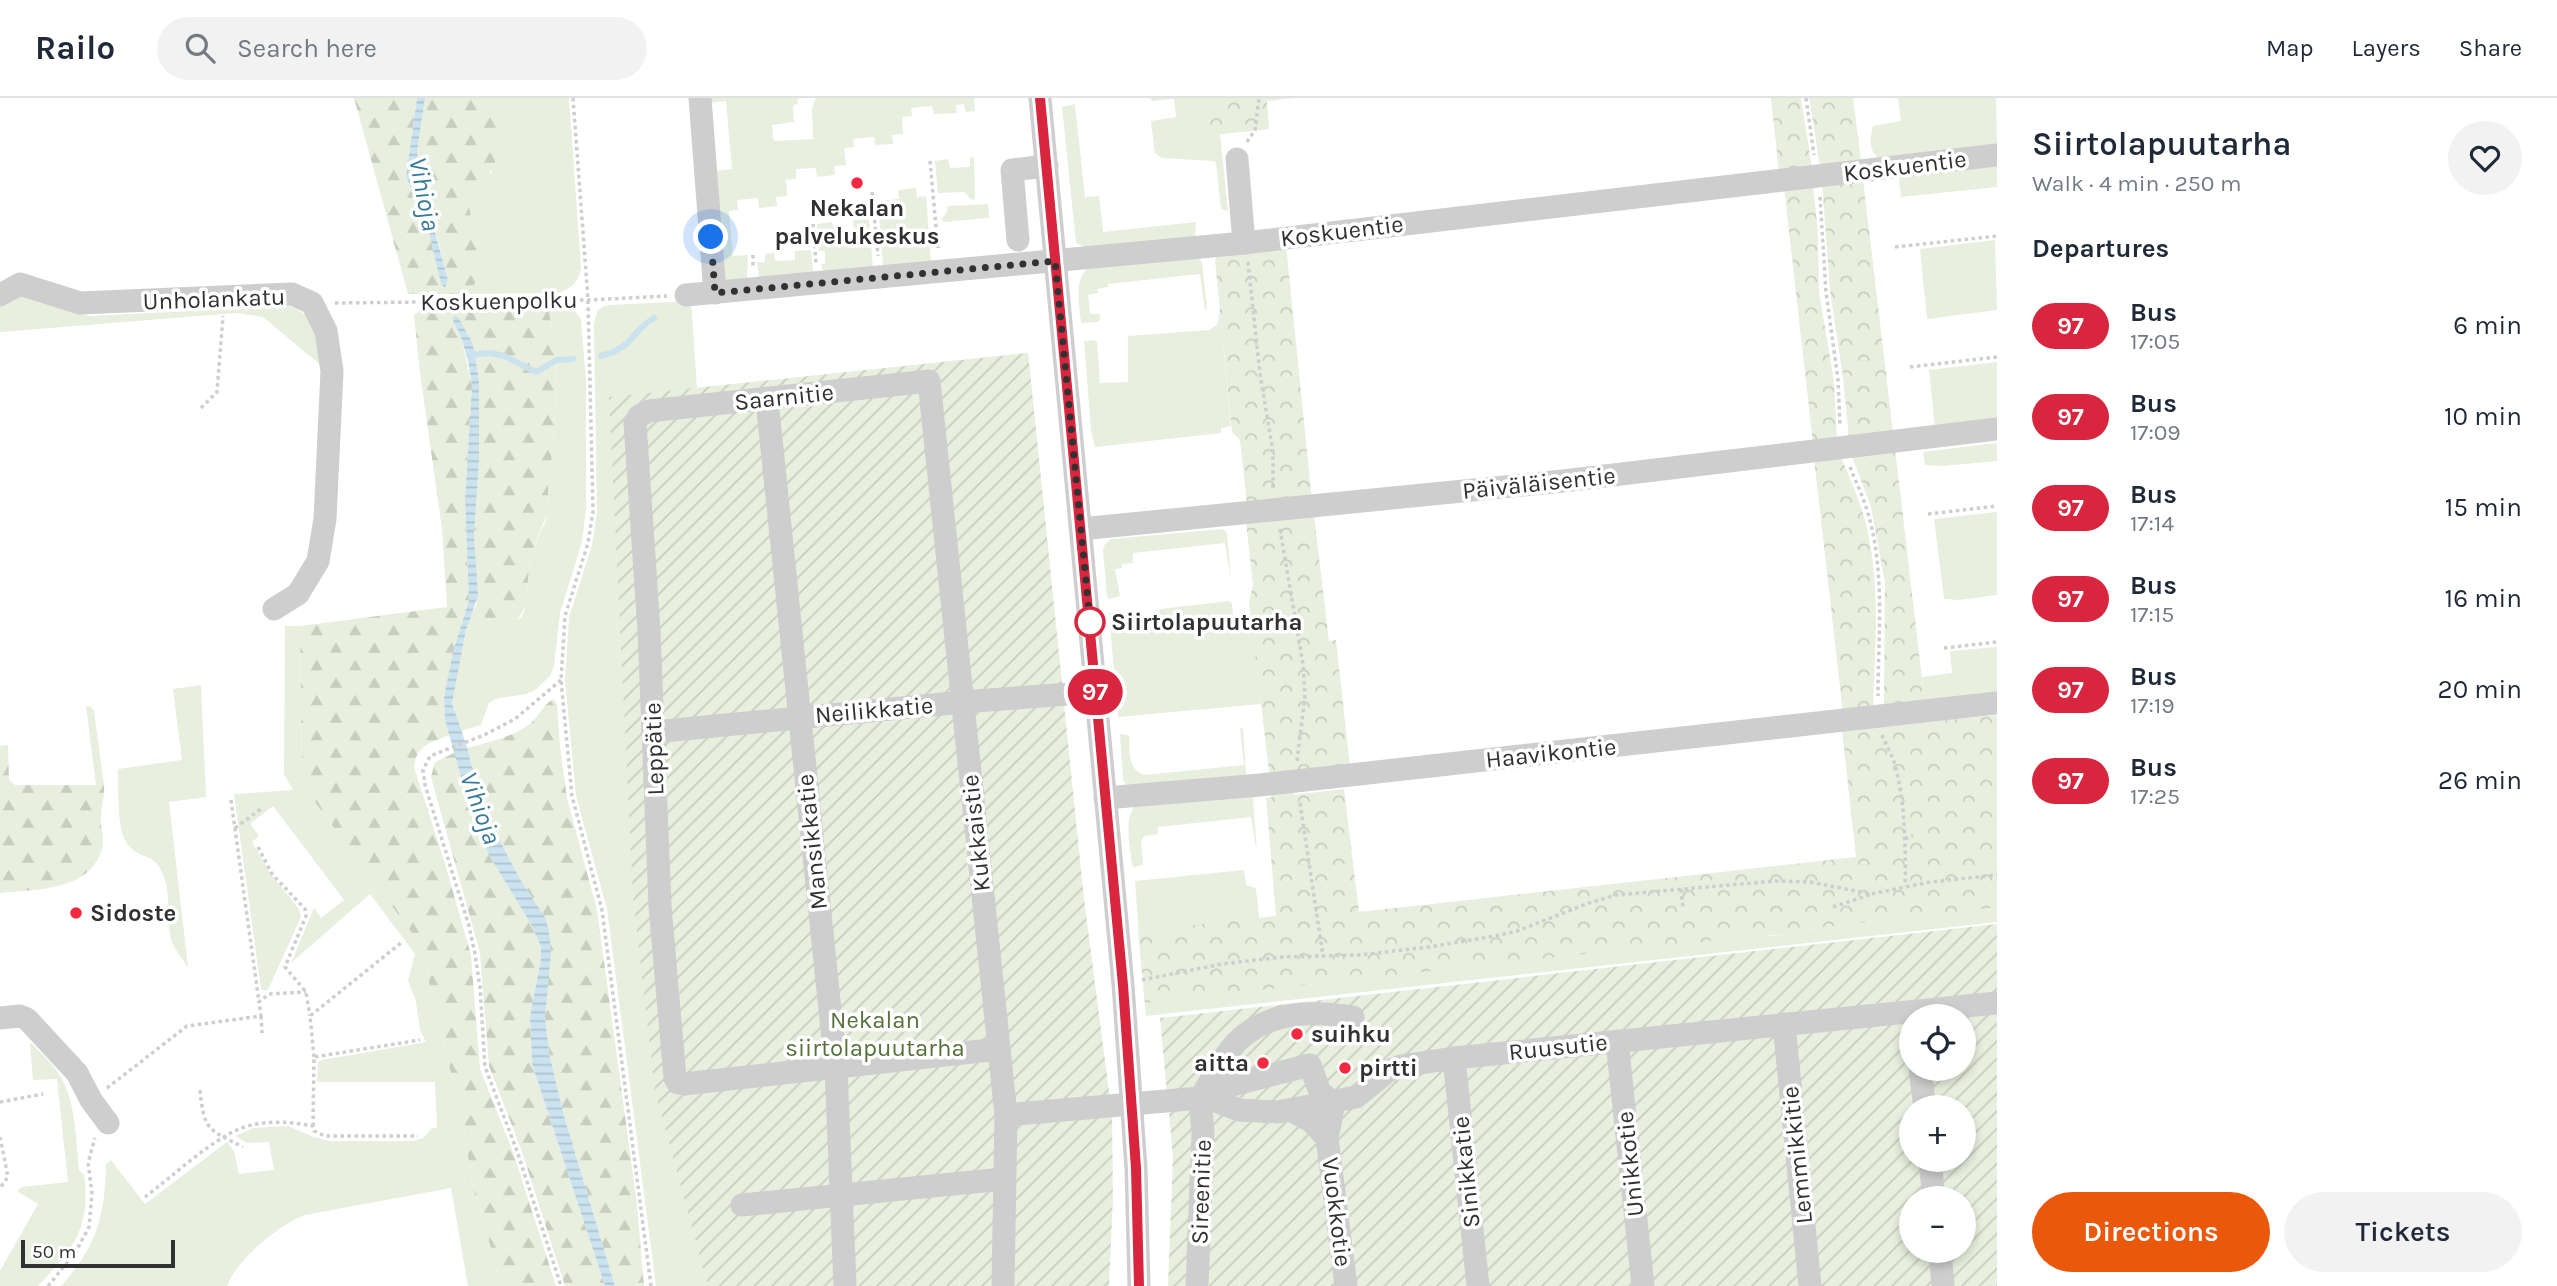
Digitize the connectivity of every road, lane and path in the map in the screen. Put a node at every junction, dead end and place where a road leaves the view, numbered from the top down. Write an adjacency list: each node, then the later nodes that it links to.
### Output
1 (573, 98): 25 (path)
2 (700, 98): 21 (street)
3 (1040, 98): 9 (street)
4 (1259, 98): 7 (path)
5 (1806, 98): 10 (path)
6 (1997, 155): 10 (street, Koskuentie)
7 (1237, 159): 15 (street)
8 (930, 161): 18 (path)
9 (1047, 166): 14 (street); 17 (street)
10 (1818, 176): 15 (street, Koskuentie); 34 (path)
11 (872, 192): 19 (path)
12 (813, 224): 20 (path)
13 (1997, 236): 16 (path)
14 (1018, 240)
15 (1244, 243): 17 (street, Koskuentie); 36 (path)
16 (1895, 247)
17 (1055, 261): 18 (street, Koskuentie); 38 (street)
18 (940, 272): 19 (street, Koskuentie)
19 (879, 277): 20 (street, Koskuentie)
20 (818, 283): 21 (street, Koskuentie)
21 (715, 293): 23 (street, Koskuentie)
22 (0, 295): 24 (street, Unholankatu)
23 (686, 295): 25 (path, Koskuenpolku)
24 (225, 297): 26 (street, Unholankatu); 31 (path)
25 (588, 300): 26 (path, Koskuenpolku); 42 (path)
26 (312, 303): 39 (street, Unholankatu)
27 (1997, 357): 28 (path)
28 (1910, 367)
29 (929, 382): 30 (street, Saarnitie); 44 (street, Kukkaistie)
30 (766, 400): 32 (street, Saarnitie); 46 (street, Mansikkatie)
31 (201, 408)
32 (639, 416): 48 (street, Leppätie)
33 (1997, 429): 34 (street, Päiväläisentie)
34 (1841, 447): 36 (street, Päiväläisentie); 47 (path)
35 (1997, 506): 37 (path)
36 (1277, 511): 38 (street, Päiväläisentie); 49 (path)
37 (1928, 514)
38 (1081, 529): 43 (street)
39 (274, 609)
40 (1997, 642): 41 (path)
41 (1944, 648)
42 (561, 680): 106 (path); 107 (path)
43 (1095, 692): 44 (street, Neilikkatie); 50 (street)
44 (962, 702): 46 (street, Neilikkatie); 79 (street, Kukkaistie)
45 (1997, 703): 47 (street, Haavikontie)
46 (799, 717): 48 (street, Neilikkatie); 82 (street, Mansikkatie)
47 (1878, 718): 49 (street, Haavikontie); 55 (path)
48 (653, 732): 82 (street, Leppätie)
49 (1297, 780): 50 (street, Haavikontie); 64 (path)
50 (1105, 798): 65 (street)
51 (231, 800): 53 (path)
52 (261, 809): 53 (path)
53 (235, 828): 67 (path)
54 (1913, 835): 55 (path)
55 (1905, 839): 58 (path)
56 (258, 847): 66 (path)
57 (1997, 875): 58 (path)
58 (1905, 886): 60 (path)
59 (1681, 889): 60 (path); 62 (path); 64 (path)
60 (1871, 894): 61 (path)
61 (1833, 906)
62 (1683, 907)
63 (401, 943): 72 (path)
64 (1323, 956): 65 (path)
65 (1123, 985): 88 (street)
66 (306, 992): 67 (path); 72 (path)
67 (259, 1002): 71 (path)
68 (1997, 1003): 69 (street, Ruusutie)
69 (1976, 1006)
70 (1899, 1015): 75 (street, Ruusutie)
71 (261, 1016): 76 (path); 86 (path)
72 (310, 1016): 80 (path)
73 (1353, 1017): 85 (street)
74 (0, 1018): 86 (street)
75 (1784, 1024): 78 (street, Ruusutie); 115 (street, Lemmikkitie)
76 (262, 1033)
77 (420, 1040): 80 (path)
78 (1617, 1041): 81 (street, Ruusutie); 114 (street, Unikkotie)
79 (999, 1049): 82 (street); 91 (street, Kukkaistie)
80 (314, 1057): 92 (path)
81 (1454, 1058): 89 (street, Ruusutie); 113 (street, Sinikkatie)
82 (836, 1068): 101 (street, Mansikkatie)
83 (200, 1090): 96 (path)
84 (43, 1094): 87 (path)
85 (1200, 1098): 88 (street, Ruusutie); 89 (street); 90 (street, Ruusutie); 111 (street, Sireenitie)
86 (91, 1100): 93 (street)
87 (0, 1102)
88 (1133, 1102): 91 (street, Ruusutie); 110 (street)
89 (1334, 1103): 90 (street, Ruusutie); 97 (street, Vuokkotie)
90 (1290, 1110): 97 (street, Vuokkotie)
91 (1006, 1115): 99 (street, Kukkaistie)
92 (313, 1126): 94 (path); 96 (path)
93 (102, 1130): 105 (path)
94 (418, 1136)
95 (0, 1137): 100 (path)
96 (224, 1137): 98 (path); 102 (path)
97 (1327, 1138): 112 (street, Vuokkotie)
98 (243, 1147)
99 (1003, 1179): 101 (street); 109 (street, Kukkaistie)
100 (0, 1188)
101 (840, 1195): 103 (street); 108 (street, Mansikkatie)
102 (145, 1197)
103 (742, 1205)
104 (1941, 1263): 116 (street)
105 (48, 1286)
106 (561, 1286)
107 (651, 1286)
108 (845, 1286)
109 (1003, 1286)
110 (1139, 1286)
111 (1197, 1286)
112 (1346, 1286)
113 (1478, 1286)
114 (1643, 1286)
115 (1811, 1286)
116 (1943, 1286)

